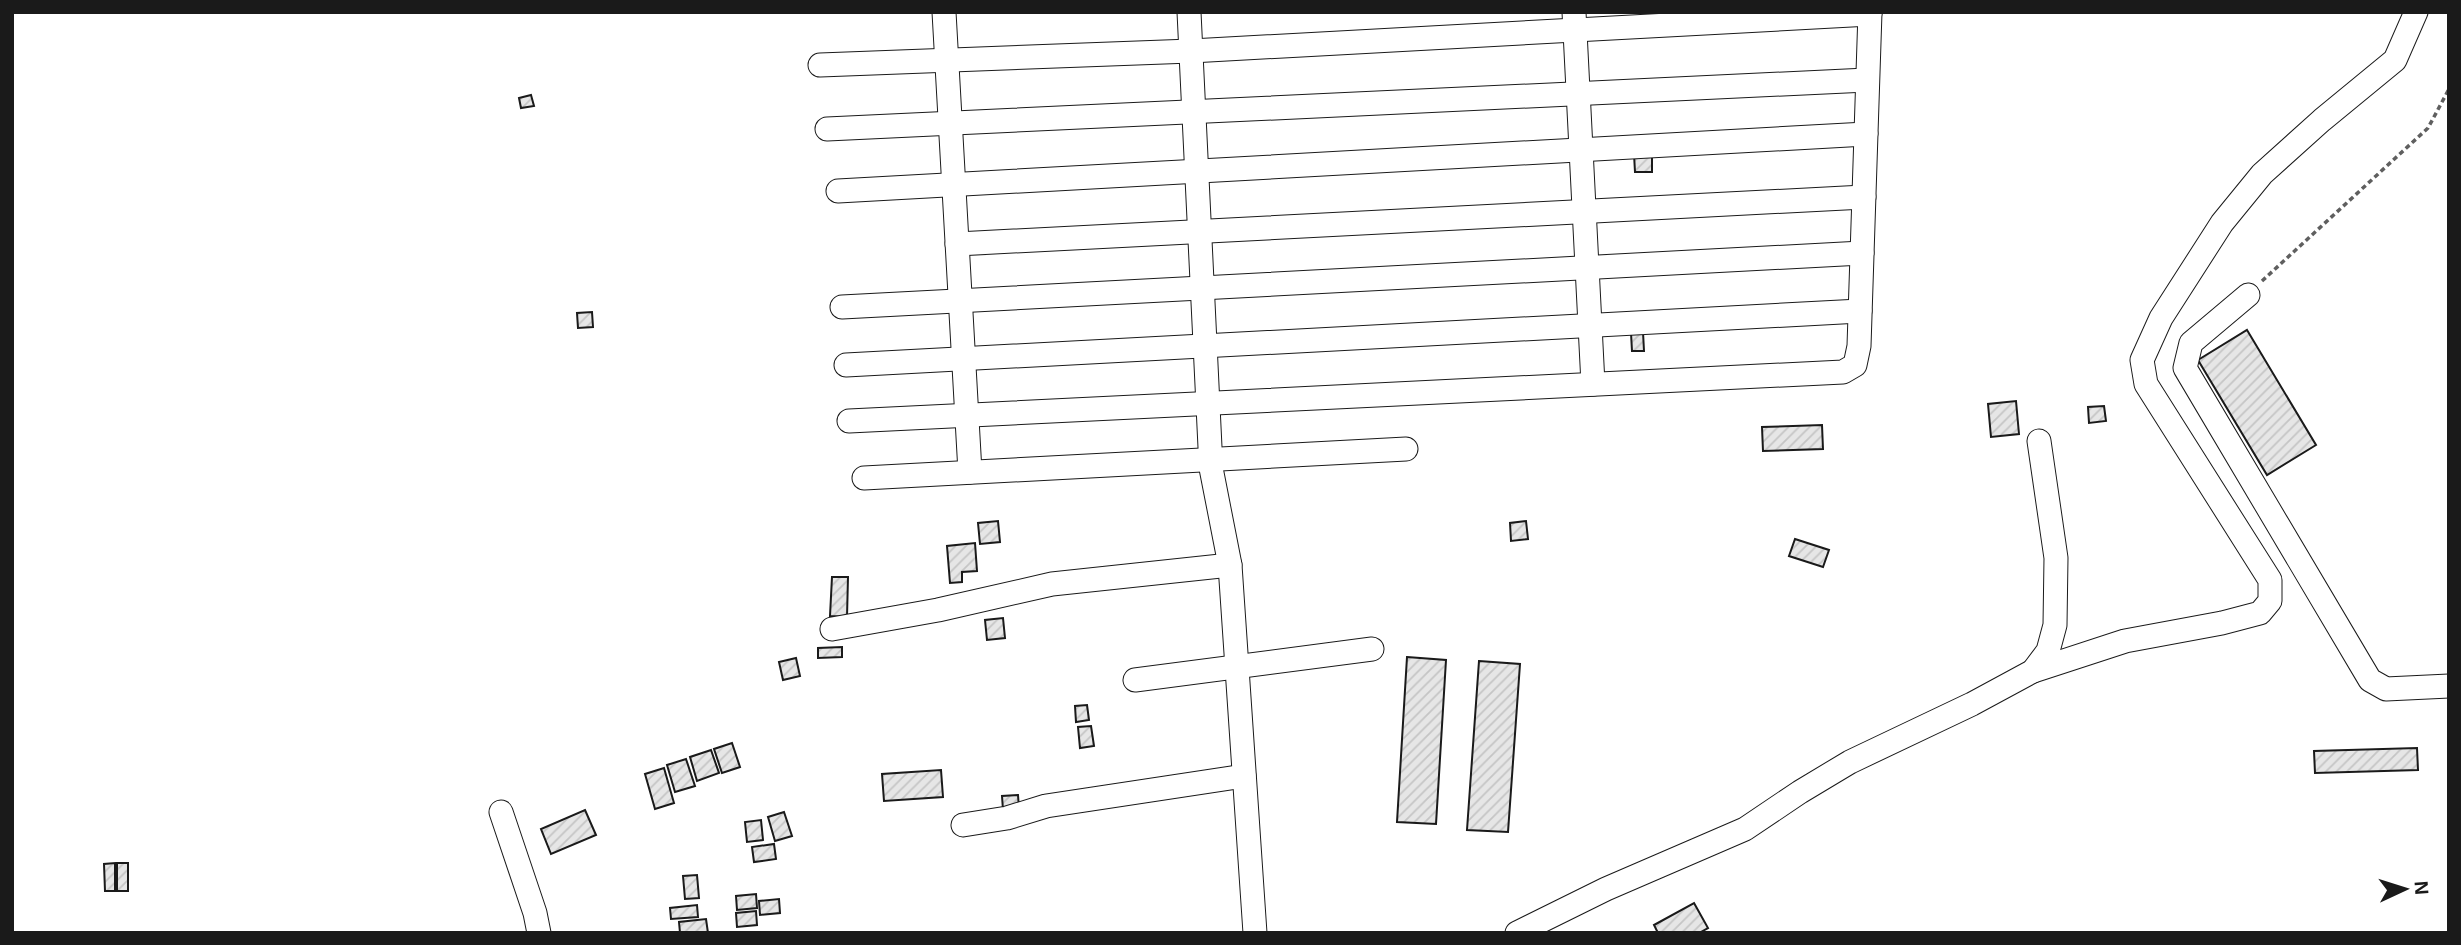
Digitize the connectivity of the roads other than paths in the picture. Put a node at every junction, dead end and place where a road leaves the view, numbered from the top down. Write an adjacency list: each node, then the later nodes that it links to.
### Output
1 (944, 12): 7 (street)
2 (1189, 12): 6 (street)
3 (2416, 12): 47 (street)
4 (1870, 13): 5 (street); 9 (street)
5 (1575, 21): 6 (street); 10 (street)
6 (1191, 51): 7 (street); 11 (street)
7 (947, 60): 8 (street); 12 (street)
8 (820, 65)
9 (1867, 80): 10 (street); 14 (street)
10 (1578, 94): 11 (street); 15 (street)
11 (1194, 112): 12 (street); 16 (street)
12 (950, 123): 13 (street); 17 (street)
13 (827, 129)
14 (1866, 134): 15 (street); 19 (street)
15 (1581, 150): 16 (street); 20 (street)
16 (1197, 171): 17 (street); 21 (street)
17 (953, 185): 18 (street); 22 (street)
18 (838, 191)
19 (1864, 197): 20 (street); 23 (street)
20 (1585, 211): 21 (street); 24 (street)
21 (1199, 231): 22 (street); 25 (street)
22 (957, 244): 27 (street)
23 (1862, 253): 24 (street); 29 (street)
24 (1588, 268): 25 (street); 30 (street)
25 (1202, 288): 27 (street); 31 (street)
26 (2248, 295): 49 (street)
27 (960, 301): 28 (street); 32 (street)
28 (842, 307)
29 (1860, 311): 30 (street); 34 (street)
30 (1590, 325): 31 (street); 34 (street)
31 (1205, 345): 32 (street); 35 (street)
32 (963, 359): 33 (street); 36 (street)
33 (846, 365)
34 (1593, 384): 35 (street)
35 (1208, 403): 36 (street); 40 (street)
36 (966, 416): 37 (street); 41 (street)
37 (849, 421)
38 (2039, 442): 47 (street)
39 (1406, 449): 40 (street)
40 (1211, 460): 41 (street); 43 (street)
41 (970, 472): 42 (street)
42 (864, 478)
43 (1230, 565): 44 (street); 46 (street)
44 (832, 629)
45 (1372, 649): 46 (street)
46 (1237, 667): 48 (street); 50 (street)
47 (2033, 671): 55 (street)
48 (1135, 680)
49 (2449, 686)
50 (1244, 776): 52 (street); 54 (street)
51 (501, 813): 53 (street)
52 (963, 825)
53 (539, 933)
54 (1255, 933)
55 (1517, 933)

